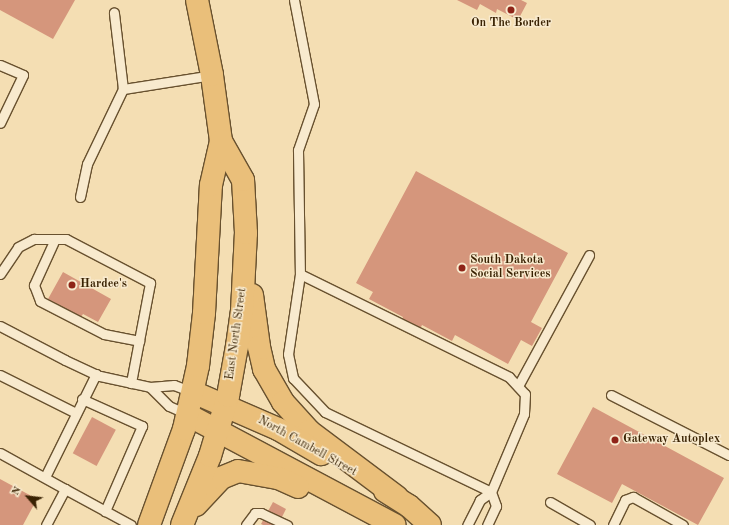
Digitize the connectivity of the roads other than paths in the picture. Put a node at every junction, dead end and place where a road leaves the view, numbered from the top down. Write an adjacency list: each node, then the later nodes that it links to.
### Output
1 (197, 0): 5 (main road, East North Street)
2 (294, 0): 14 (lane)
3 (114, 13): 6 (lane)
4 (0, 65): 7 (lane)
5 (212, 75): 6 (lane); 8 (main road, East North Street)
6 (123, 89): 9 (lane)
7 (0, 122)
8 (221, 141): 10 (main road, East North Street); 22 (main road, East North Street)
9 (80, 197)
10 (246, 233): 25 (main road, East North Street); 34 (main road)
11 (55, 239): 13 (lane); 16 (lane); 16 (lane)
12 (589, 255): 20 (lane)
13 (0, 274)
14 (300, 274): 20 (lane); 33 (lane)
15 (0, 326): 17 (lane, North Cambell Street)
16 (139, 341): 19 (lane)
17 (96, 374): 19 (lane, North Cambell Street); 24 (lane)
18 (0, 375): 26 (lane)
19 (131, 383): 21 (lane, North Cambell Street)
20 (518, 386): 33 (lane)
21 (150, 387): 22 (lane, North Cambell Street); 27 (lane)
22 (193, 392): 25 (main road, North Cambell Street); 27 (main road, East North Street)
23 (611, 395): 30 (lane)
24 (82, 399): 26 (lane); 37 (lane)
25 (225, 406): 28 (main road, East North Street); 34 (main road, North Cambell Street)
26 (76, 413): 31 (lane)
27 (188, 415): 28 (main road); 41 (main road, East North Street)
28 (218, 430): 35 (main road); 38 (main road, East North Street)
29 (0, 453): 31 (lane)
30 (729, 456)
31 (45, 477): 32 (lane)
32 (65, 489): 37 (lane); 39 (lane)
33 (491, 492): 46 (lane); 47 (lane)
34 (398, 497): 45 (main road, North Cambell Street)
35 (348, 501): 38 (main road); 44 (main road)
36 (550, 502): 48 (lane)
37 (105, 511): 40 (lane)
38 (184, 521)
39 (46, 525)
40 (131, 525)
41 (149, 525)
42 (246, 525): 43 (lane)
43 (287, 525)
44 (395, 525)
45 (430, 525)
46 (467, 525)
47 (487, 525)
48 (590, 525)
49 (613, 525): 50 (lane)
50 (683, 525)

